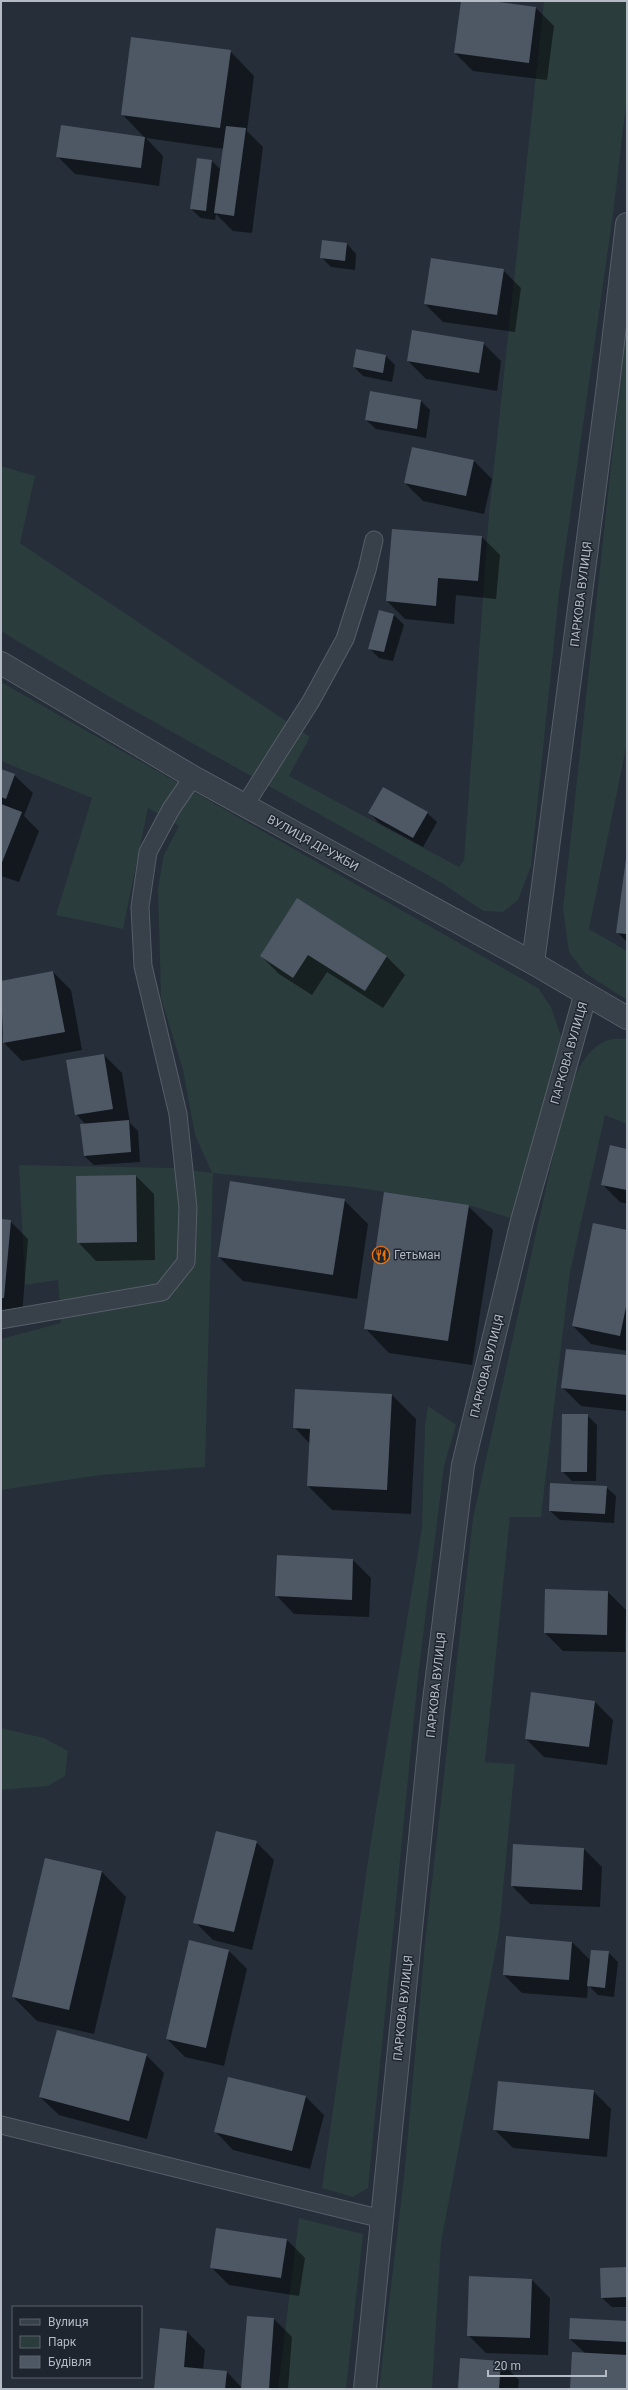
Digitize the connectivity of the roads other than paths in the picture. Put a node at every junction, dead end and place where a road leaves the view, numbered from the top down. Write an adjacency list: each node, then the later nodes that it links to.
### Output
1 (627, 224): 6 (street, ПАРКОВА ВУЛИЦЯ)
2 (374, 540): 5 (lane)
3 (1, 663): 4 (street, ВУЛИЦЯ ДРУЖБИ)
4 (193, 777): 5 (street, ВУЛИЦЯ ДРУЖБИ); 9 (lane)
5 (245, 805): 6 (street, ВУЛИЦЯ ДРУЖБИ)
6 (533, 963): 7 (street, ВУЛИЦЯ ДРУЖБИ)
7 (585, 996): 8 (street, ВУЛИЦЯ ДРУЖБИ); 11 (street, ПАРКОВА ВУЛИЦЯ)
8 (627, 1018)
9 (1, 1320)
10 (1, 2126): 11 (lane)
11 (382, 2219): 12 (street, ПАРКОВА ВУЛИЦЯ)
12 (365, 2389)

